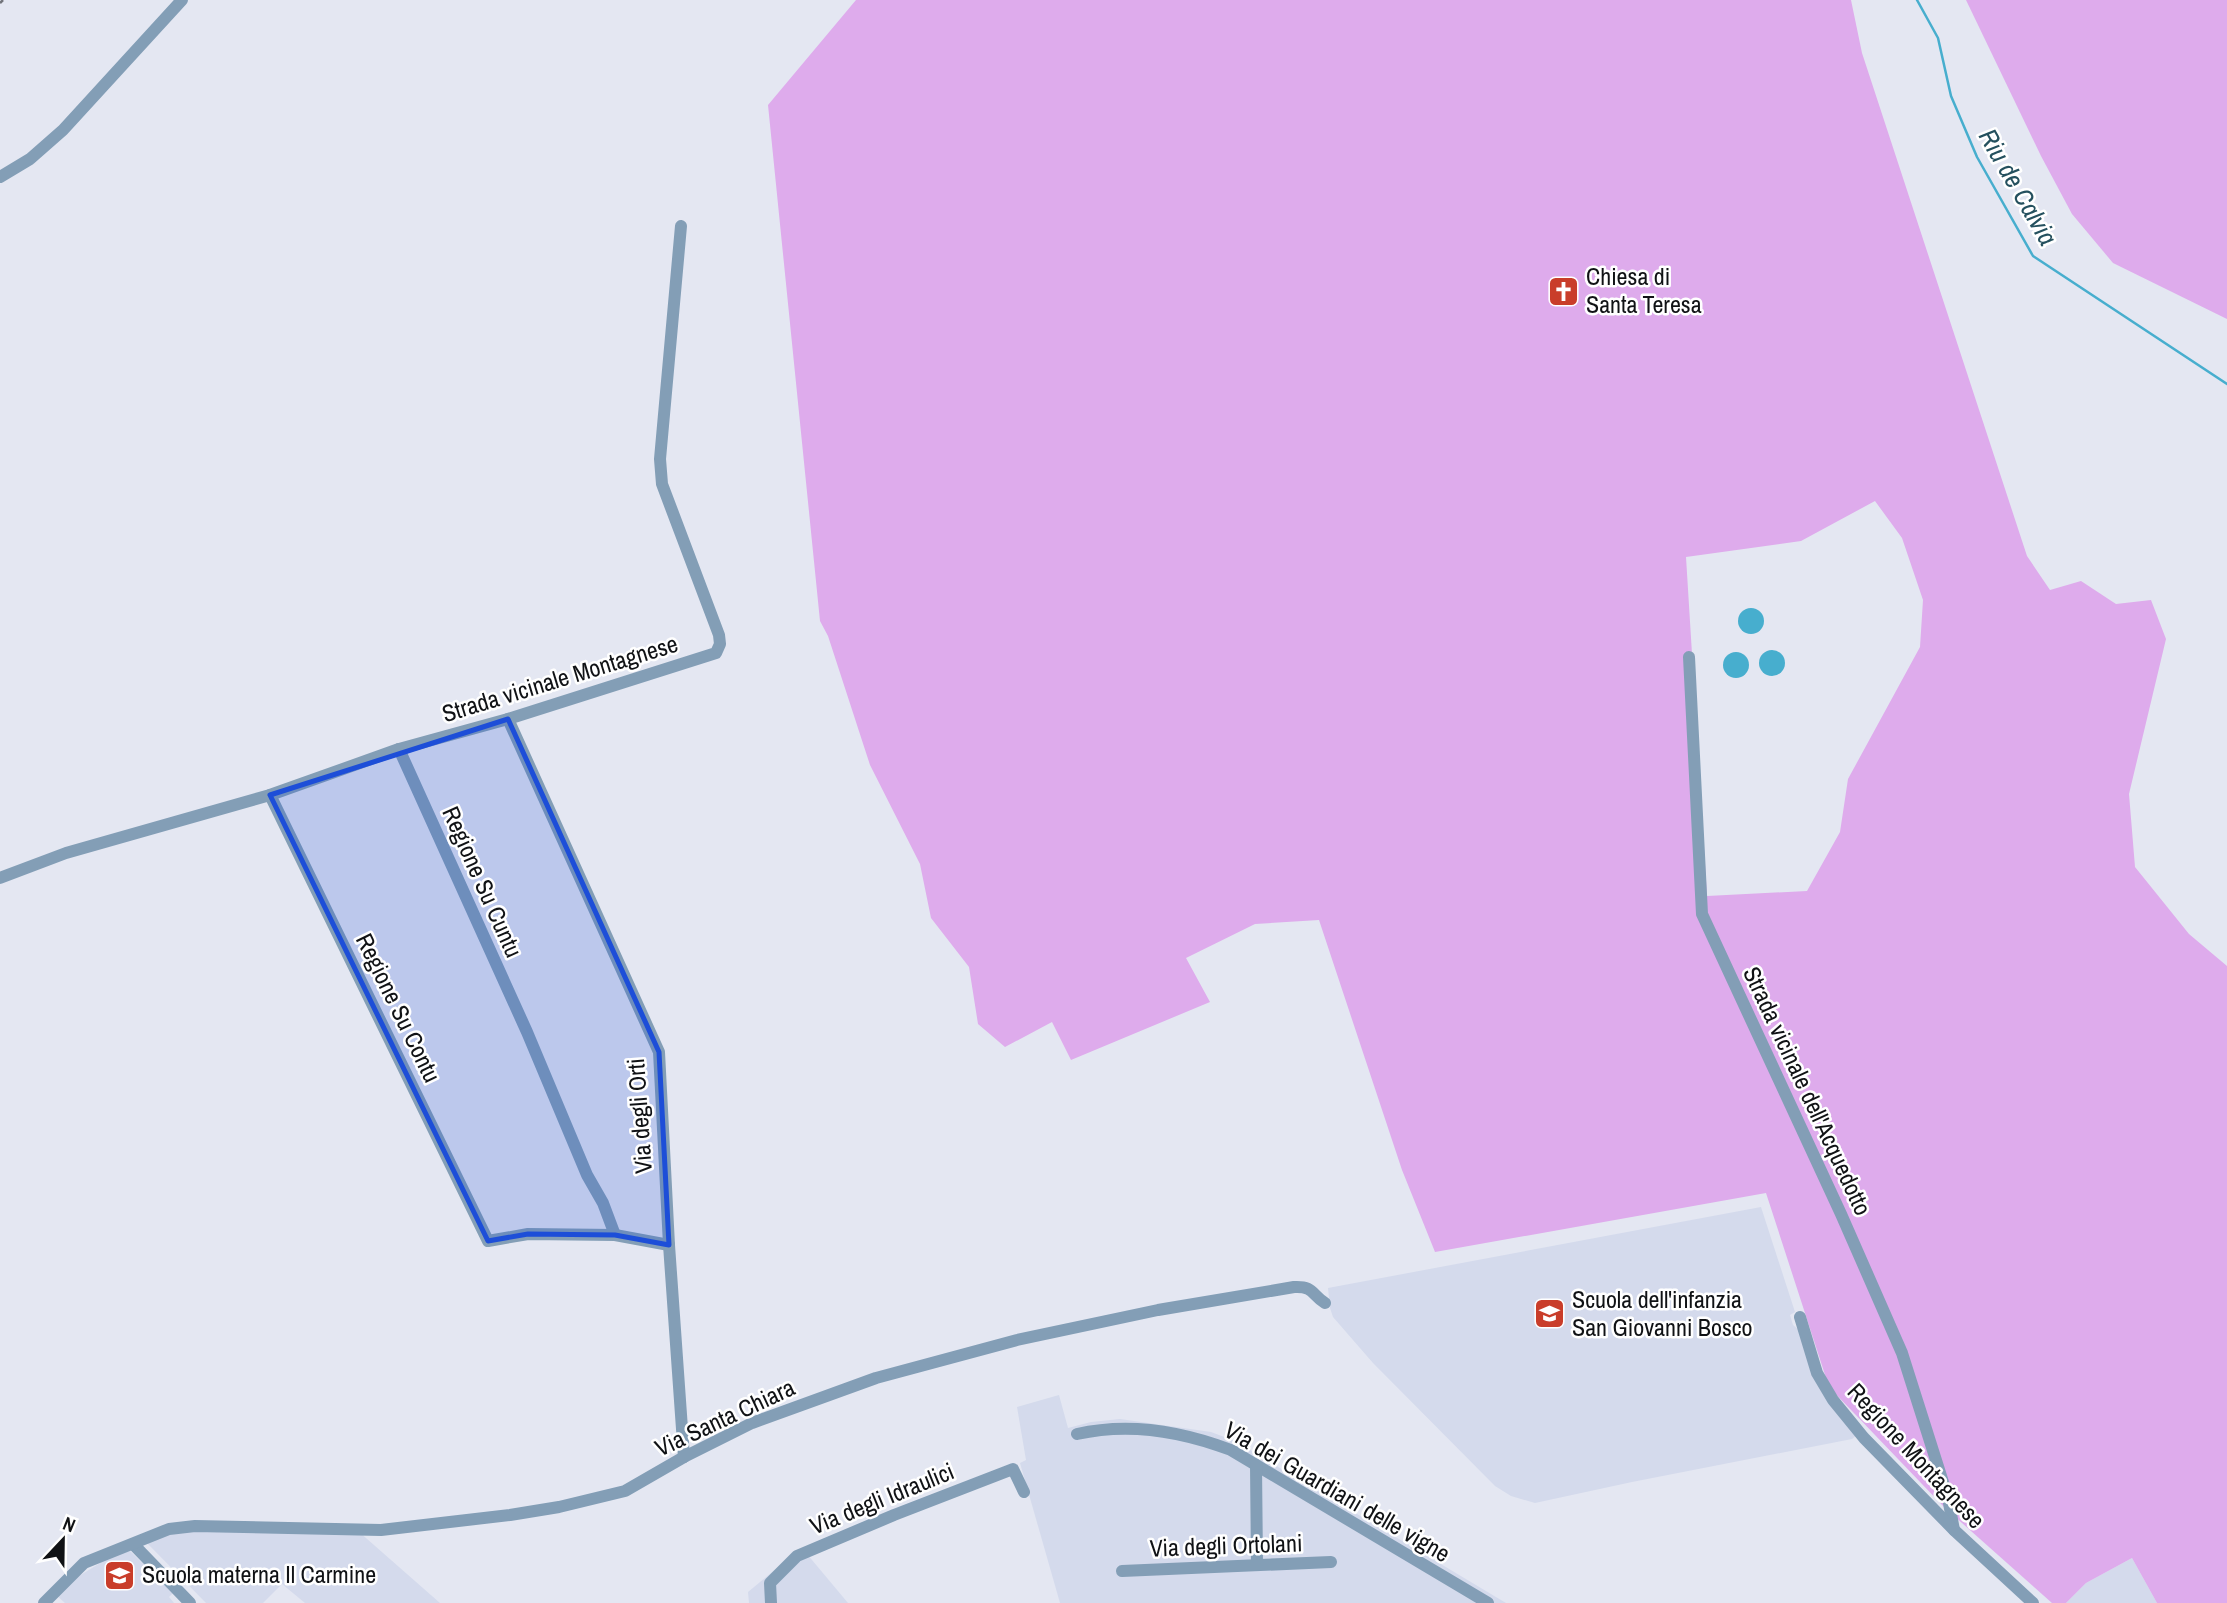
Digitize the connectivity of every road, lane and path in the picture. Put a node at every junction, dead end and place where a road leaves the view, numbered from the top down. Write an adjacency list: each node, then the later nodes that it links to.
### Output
1 (182, 0): 2 (street)
2 (0, 177)
3 (681, 226): 5 (street, Strada vicinale Montagnese)
4 (1689, 657): 17 (street, Strada vicinale dell'Acquedotto)
5 (508, 719): 6 (street, Strada vicinale Montagnese); 10 (street, Via degli Orti)
6 (399, 749): 7 (street, Strada vicinale Montagnese); 9 (street, Regione Su Cuntu)
7 (270, 795): 8 (street, Strada vicinale Montagnese); 9 (street, Regione Su Contu)
8 (0, 878)
9 (615, 1235): 10 (street)
10 (669, 1245): 14 (street, Via degli Orti)
11 (1325, 1303): 14 (street, Via Santa Chiara)
12 (1800, 1317): 17 (street, Regione Montagnese)
13 (1077, 1434): 15 (street, Via dei Guardiani delle vigne)
14 (684, 1457): 18 (street, Via Santa Chiara)
15 (1256, 1465): 20 (street); 25 (street, Via dei Guardiani delle vigne)
16 (1024, 1492): 24 (street, Via degli Idraulici)
17 (1954, 1530): 26 (street, Regione Montagnese)
18 (133, 1544): 22 (street, Via Santa Chiara); 23 (street)
19 (1331, 1562): 20 (street, Via degli Ortolani)
20 (1257, 1565): 21 (street, Via degli Ortolani)
21 (1122, 1571)
22 (44, 1603)
23 (190, 1603)
24 (771, 1603)
25 (1488, 1603)
26 (2033, 1603)

